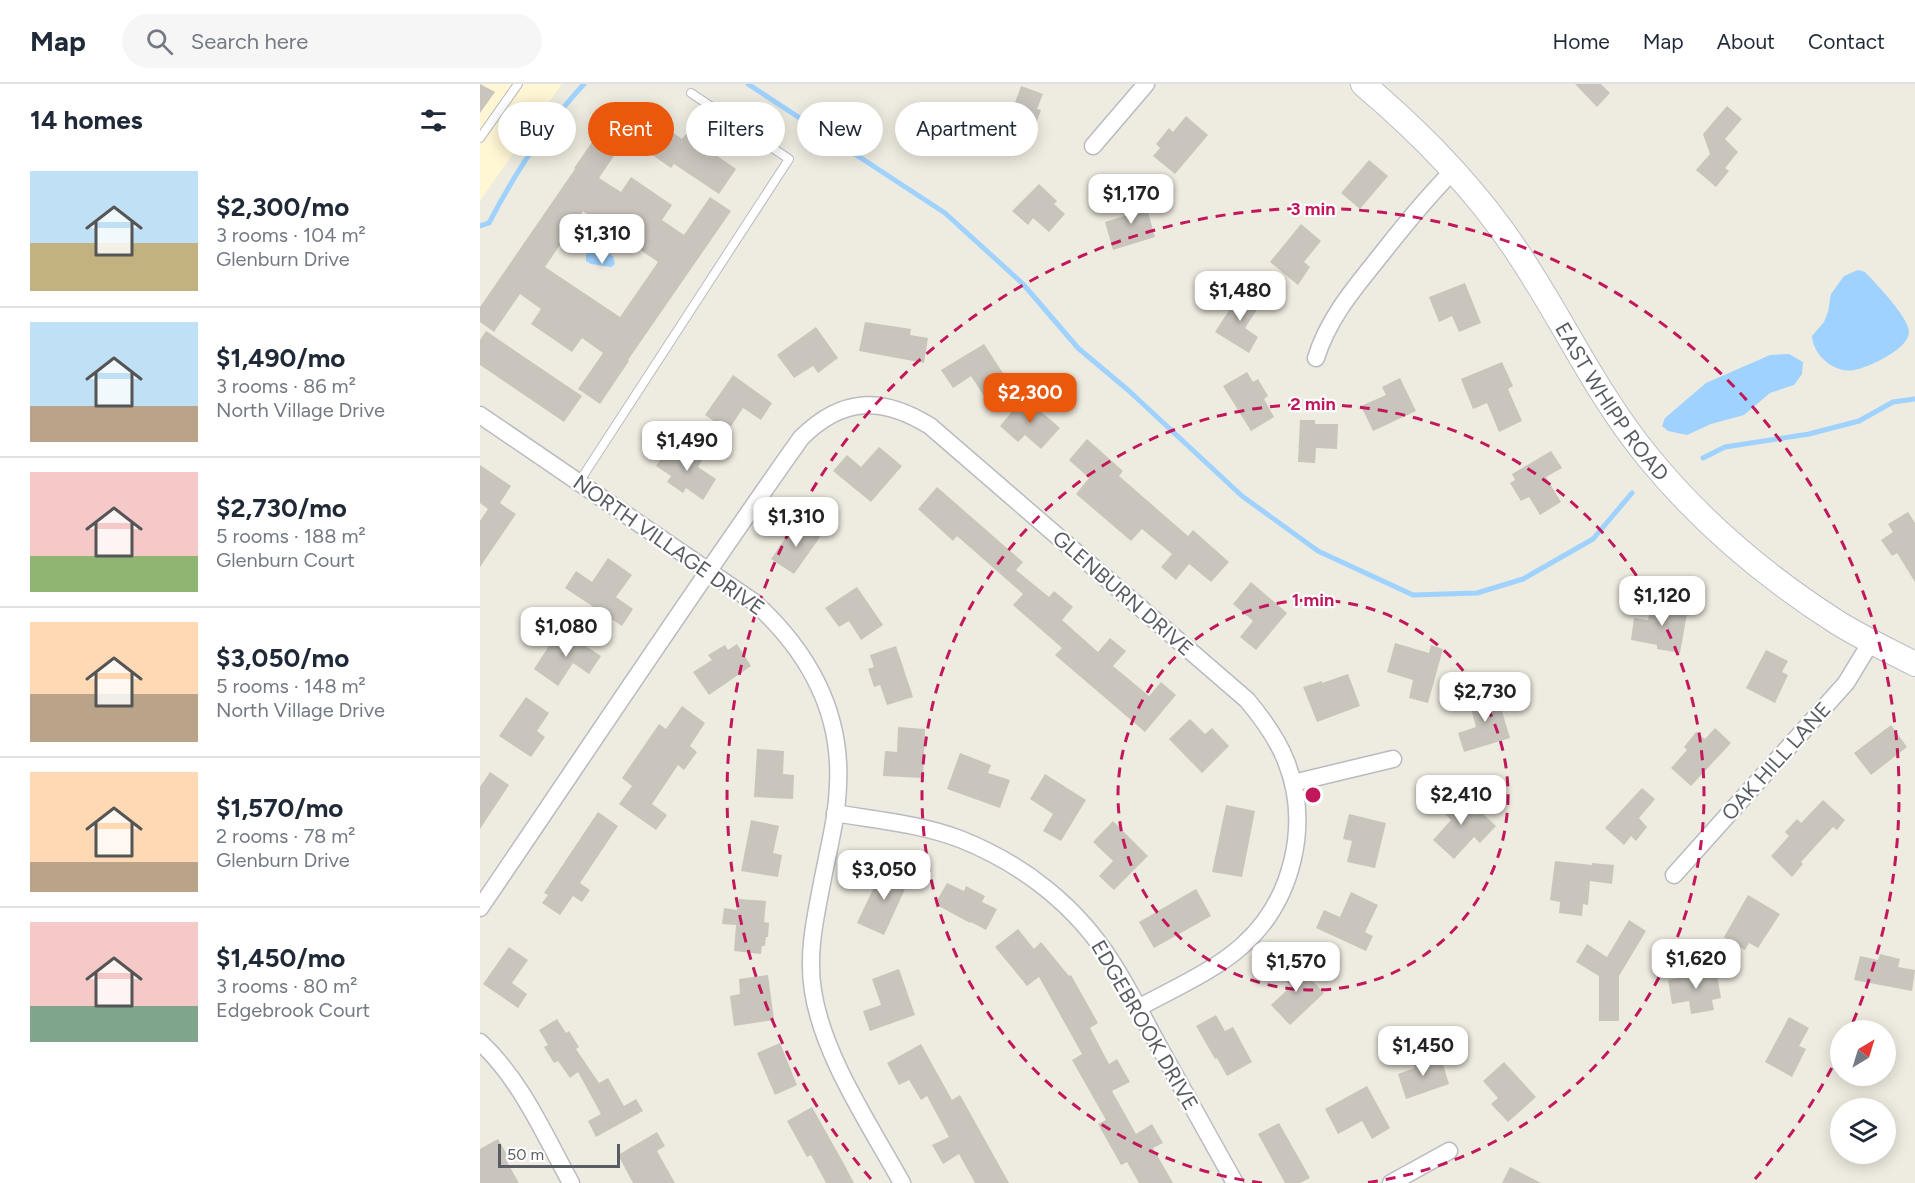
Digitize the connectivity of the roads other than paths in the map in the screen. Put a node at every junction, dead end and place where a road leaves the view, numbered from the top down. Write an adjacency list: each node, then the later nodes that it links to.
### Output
1 (518, 84): 5 (lane)
2 (1146, 84): 6 (street)
3 (1363, 84): 7 (main road, EAST WHIPP ROAD)
4 (691, 93): 10 (lane)
5 (480, 138)
6 (1093, 146)
7 (1453, 171): 8 (street); 12 (main road, EAST WHIPP ROAD)
8 (1316, 358)
9 (480, 415): 10 (street, NORTH VILLAGE DRIVE)
10 (579, 482): 11 (street, NORTH VILLAGE DRIVE)
11 (708, 569): 15 (street, GLENBURN DRIVE); 16 (street, NORTH VILLAGE DRIVE); 18 (street, GLENBURN DRIVE)
12 (1871, 642): 13 (main road, EAST WHIPP ROAD); 17 (street, OAK HILL LANE)
13 (1915, 664)
14 (1393, 759): 15 (street)
15 (1293, 783): 19 (street, GLENBURN DRIVE)
16 (835, 813): 19 (street, EDGEBROOK DRIVE); 23 (street, NORTH VILLAGE DRIVE)
17 (1674, 875)
18 (480, 908)
19 (1138, 1008): 24 (street, EDGEBROOK DRIVE)
20 (480, 1042): 22 (street)
21 (1449, 1150): 25 (street)
22 (571, 1183)
23 (902, 1183)
24 (1235, 1183)
25 (1391, 1183)

